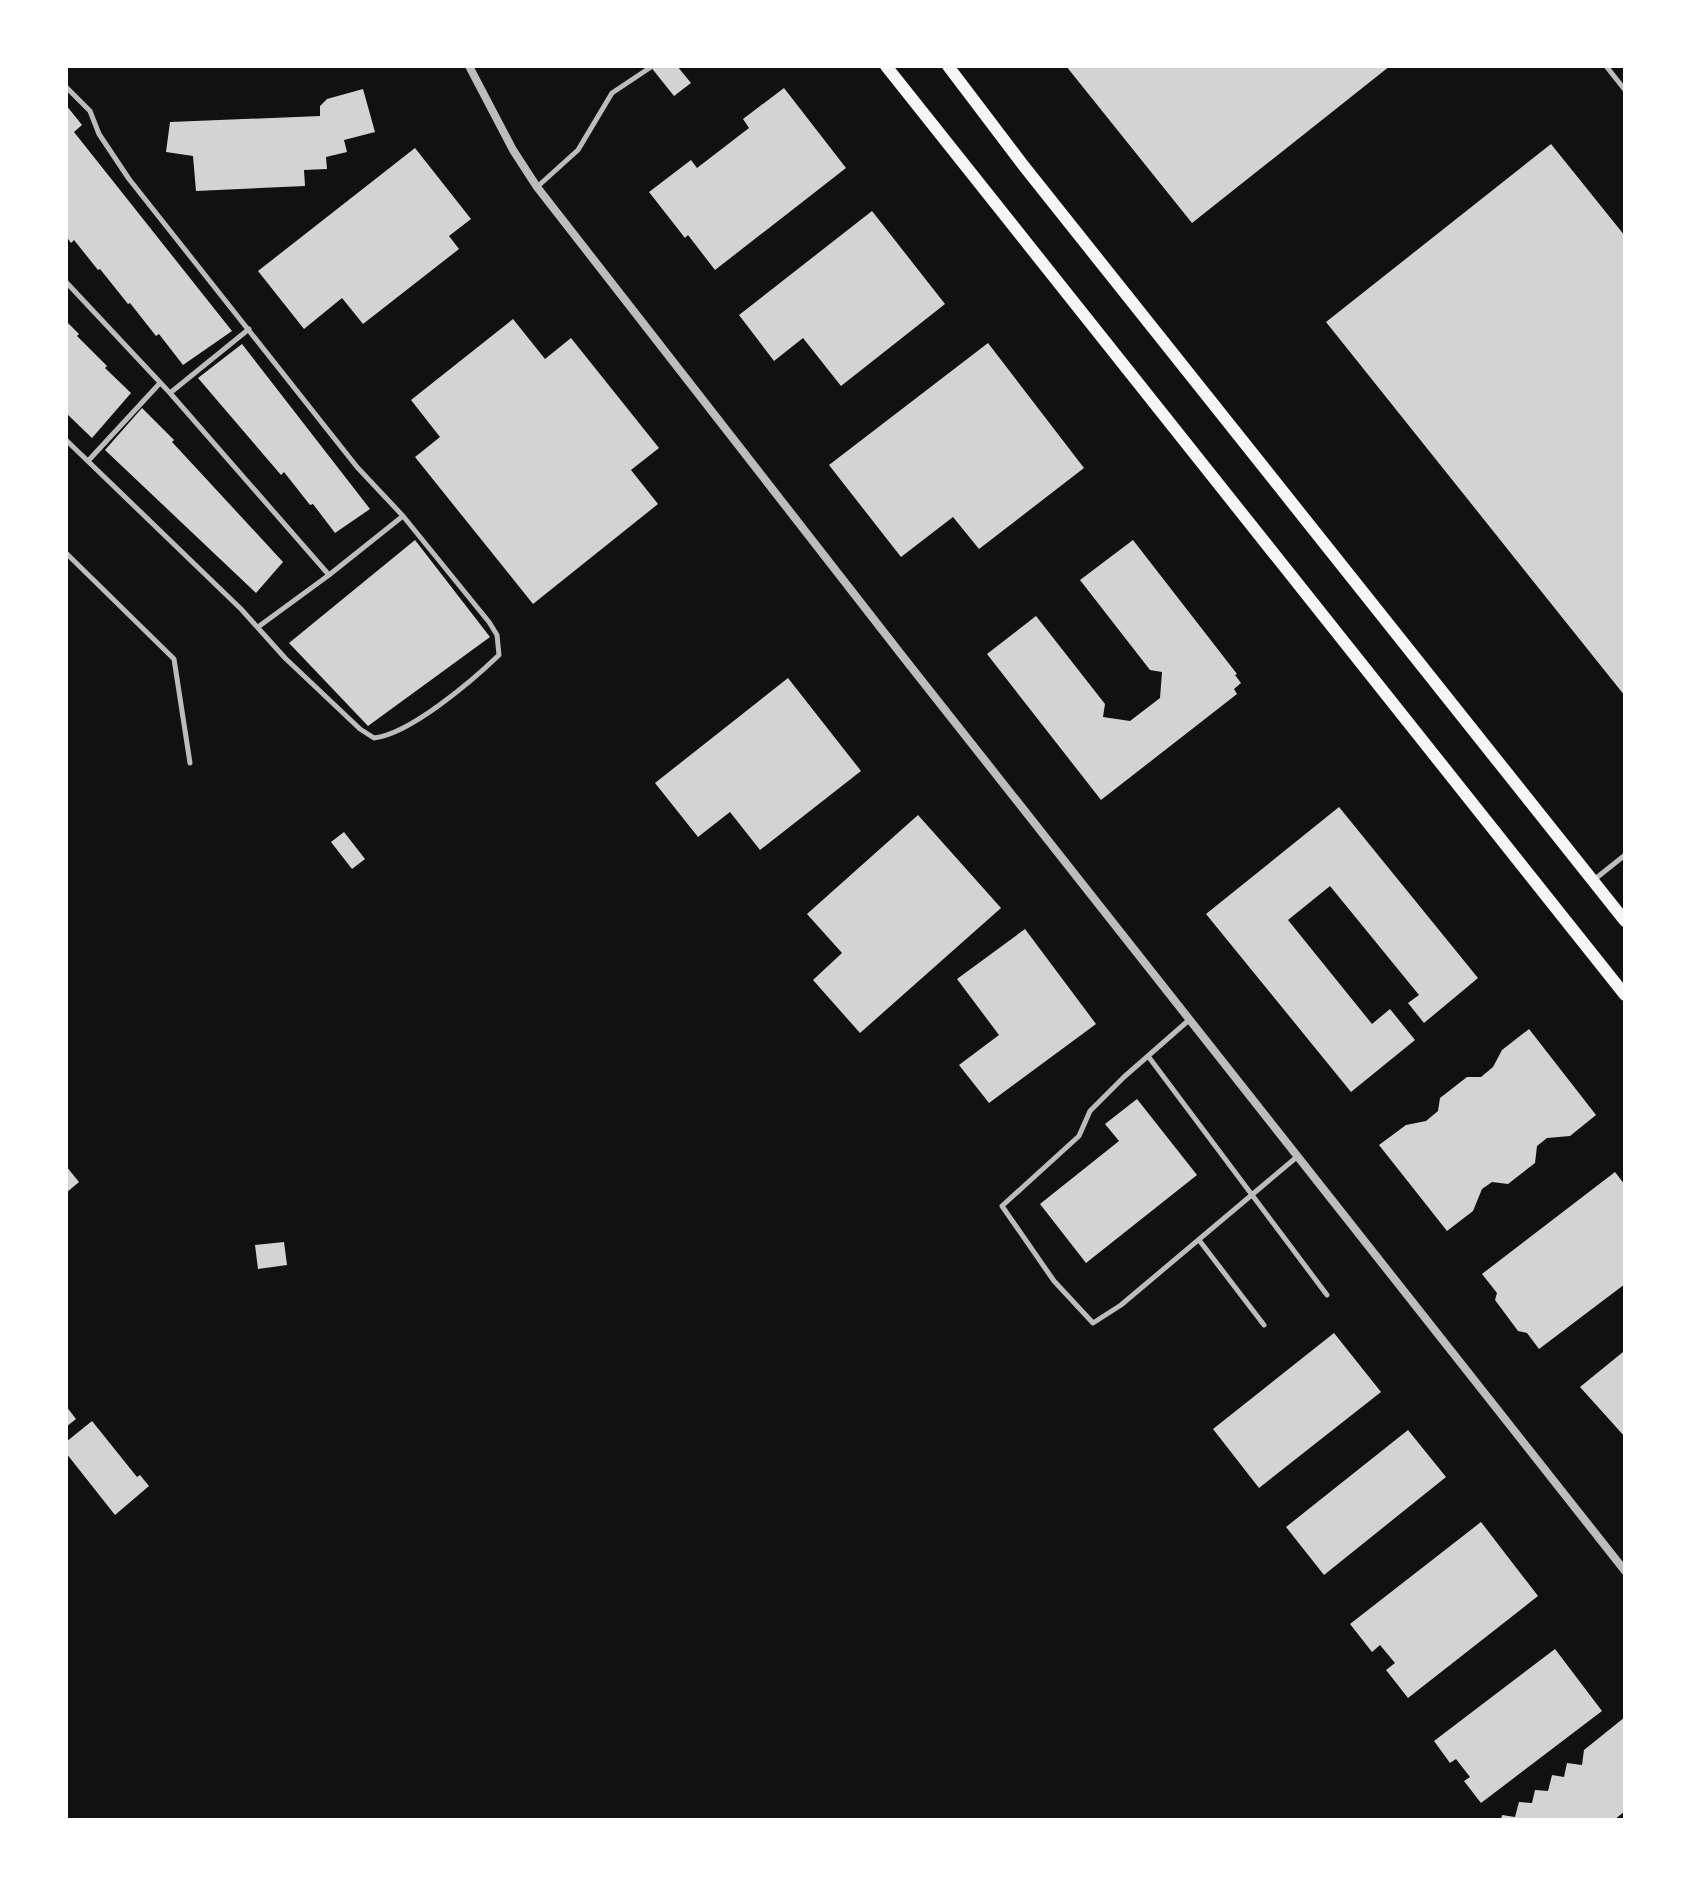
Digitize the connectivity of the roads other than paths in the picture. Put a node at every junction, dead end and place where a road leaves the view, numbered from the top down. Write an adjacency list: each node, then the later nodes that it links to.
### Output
1 (469, 66): 8 (street)
2 (886, 66): 23 (main road)
3 (948, 66): 21 (main road)
4 (1606, 66): 7 (lane)
5 (651, 67): 8 (lane)
6 (66, 87): 10 (lane)
7 (1625, 90)
8 (537, 187): 24 (street)
9 (66, 282): 11 (lane)
10 (249, 329): 12 (lane); 15 (lane)
11 (160, 383): 12 (lane); 14 (lane)
12 (170, 393): 17 (lane)
13 (66, 440): 14 (lane)
14 (88, 461): 18 (lane)
15 (403, 516): 17 (lane); 18 (lane)
16 (66, 553): 19 (lane)
17 (329, 575): 18 (lane)
18 (258, 627)
19 (190, 763)
20 (1625, 855): 21 (lane)
21 (1593, 881): 22 (main road)
22 (1625, 921)
23 (1625, 995)
24 (1190, 1019): 25 (lane); 26 (street)
25 (1148, 1056): 27 (lane); 28 (lane)
26 (1298, 1156): 27 (lane); 31 (street)
27 (1253, 1194): 28 (lane); 29 (lane)
28 (1199, 1240): 30 (lane)
29 (1327, 1295)
30 (1264, 1325)
31 (1625, 1571)

